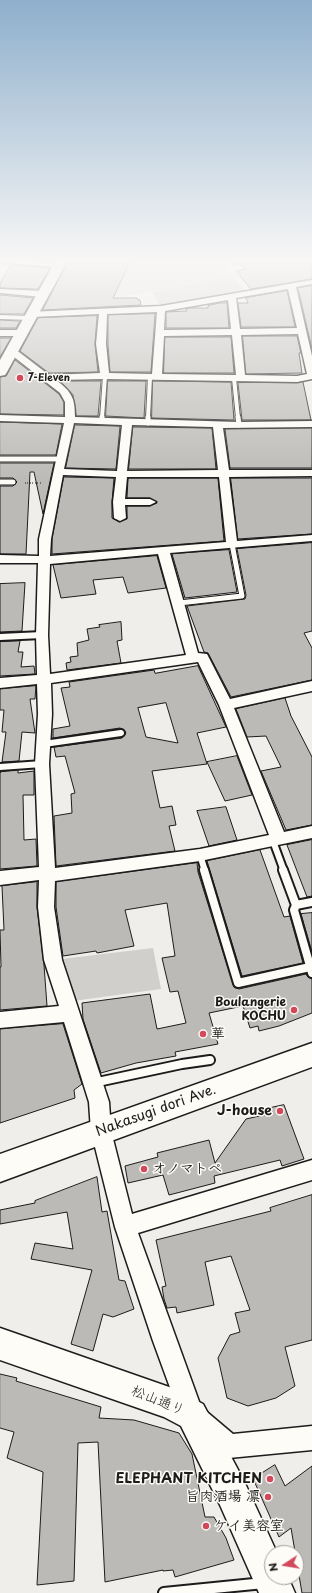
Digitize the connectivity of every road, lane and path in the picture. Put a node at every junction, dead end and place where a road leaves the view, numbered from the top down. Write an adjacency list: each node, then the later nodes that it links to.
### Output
1 (21, 334): 7 (main road)
2 (102, 334): 9 (street)
3 (160, 334): 11 (street)
4 (235, 334): 13 (street)
5 (290, 334): 6 (street)
6 (305, 335): 10 (street)
7 (12, 351): 8 (main road); 12 (street)
8 (1, 368)
9 (105, 376): 11 (street); 12 (street); 16 (lane)
10 (312, 376): 13 (street)
11 (153, 377): 13 (street); 18 (lane)
12 (46, 378): 15 (street)
13 (237, 378): 21 (lane)
14 (0, 418): 15 (street)
15 (70, 420): 16 (street); 23 (street)
16 (102, 421): 17 (street)
17 (127, 422): 18 (street); 25 (street)
18 (148, 423): 20 (street)
19 (312, 424): 21 (street)
20 (218, 425): 21 (street); 26 (street)
21 (239, 425)
22 (0, 459): 23 (lane)
23 (58, 472): 25 (street); 28 (path); 36 (street)
24 (312, 473): 26 (street)
25 (122, 474): 26 (street); 29 (street)
26 (223, 474): 33 (street)
27 (0, 482): 28 (lane)
28 (13, 482)
29 (119, 502): 30 (street); 31 (street)
30 (150, 502)
31 (120, 518)
32 (312, 538): 33 (street)
33 (232, 544): 34 (street); 37 (lane)
34 (163, 550): 36 (street); 37 (street)
35 (0, 559): 36 (street)
36 (44, 559): 38 (street)
37 (179, 603): 40 (street)
38 (42, 634): 39 (lane); 41 (street)
39 (0, 637)
40 (193, 657): 41 (street); 44 (street)
41 (44, 679): 42 (street); 46 (street)
42 (0, 683)
43 (312, 686): 44 (street)
44 (226, 705): 50 (street)
45 (121, 733): 46 (lane)
46 (44, 744): 47 (street)
47 (42, 764): 48 (lane); 52 (street)
48 (0, 766)
49 (312, 832): 50 (street)
50 (276, 840): 51 (street); 55 (lane)
51 (200, 855): 52 (street); 56 (lane)
52 (47, 876): 53 (street); 57 (street)
53 (0, 878)
54 (312, 902): 55 (lane)
55 (296, 905): 56 (lane)
56 (311, 970)
57 (69, 1013): 58 (street); 61 (street)
58 (0, 1020)
59 (312, 1055): 62 (main road, Nakasugi dori Ave.)
60 (210, 1060): 61 (lane)
61 (93, 1083): 62 (street)
62 (101, 1131): 63 (main road, Nakasugi dori Ave.); 65 (street)
63 (0, 1168)
64 (312, 1170): 65 (street)
65 (125, 1227): 67 (street)
66 (0, 1344): 67 (main road, 松山通り)
67 (192, 1415): 68 (street, 松山通り); 69 (main road)
68 (312, 1438)
69 (275, 1587): 70 (lane)
70 (164, 1593)

